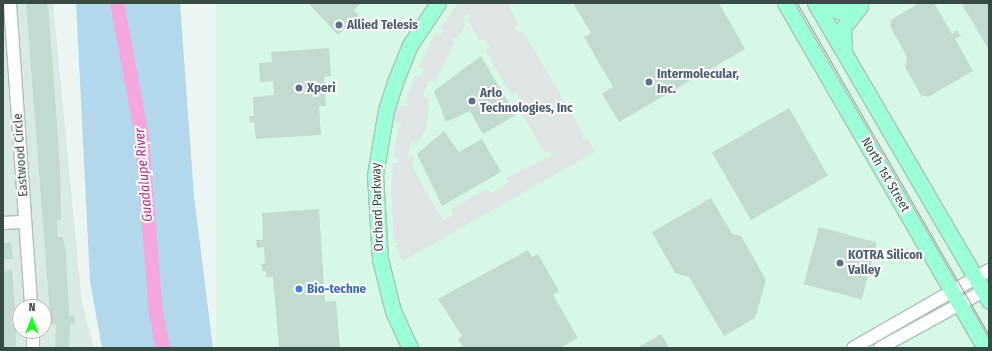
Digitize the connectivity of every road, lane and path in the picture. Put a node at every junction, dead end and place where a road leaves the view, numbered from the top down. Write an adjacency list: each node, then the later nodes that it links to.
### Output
1 (10, 3): 9 (street, Eastwood Circle)
2 (438, 3): 7 (main road, Orchard Parkway)
3 (785, 3): 13 (main road, North 1st Street)
4 (815, 3): 8 (main road, North 1st Street)
5 (819, 3): 6 (main road)
6 (862, 4): 8 (main road)
7 (424, 11): 17 (main road, Orchard Parkway)
8 (846, 55): 12 (main road, North 1st Street)
9 (25, 222): 10 (street); 15 (street, Eastwood Circle)
10 (3, 223)
11 (989, 270): 12 (street)
12 (975, 278): 13 (street); 14 (main road, North 1st Street)
13 (952, 292): 16 (main road, North 1st Street); 20 (street)
14 (987, 294): 16 (street)
15 (30, 299)
16 (960, 305): 21 (street); 22 (main road, North 1st Street)
17 (390, 312): 18 (main road, Orchard Parkway); 19 (main road, Orchard Parkway)
18 (401, 348)
19 (410, 348)
20 (853, 348)
21 (880, 348)
22 (985, 348)

